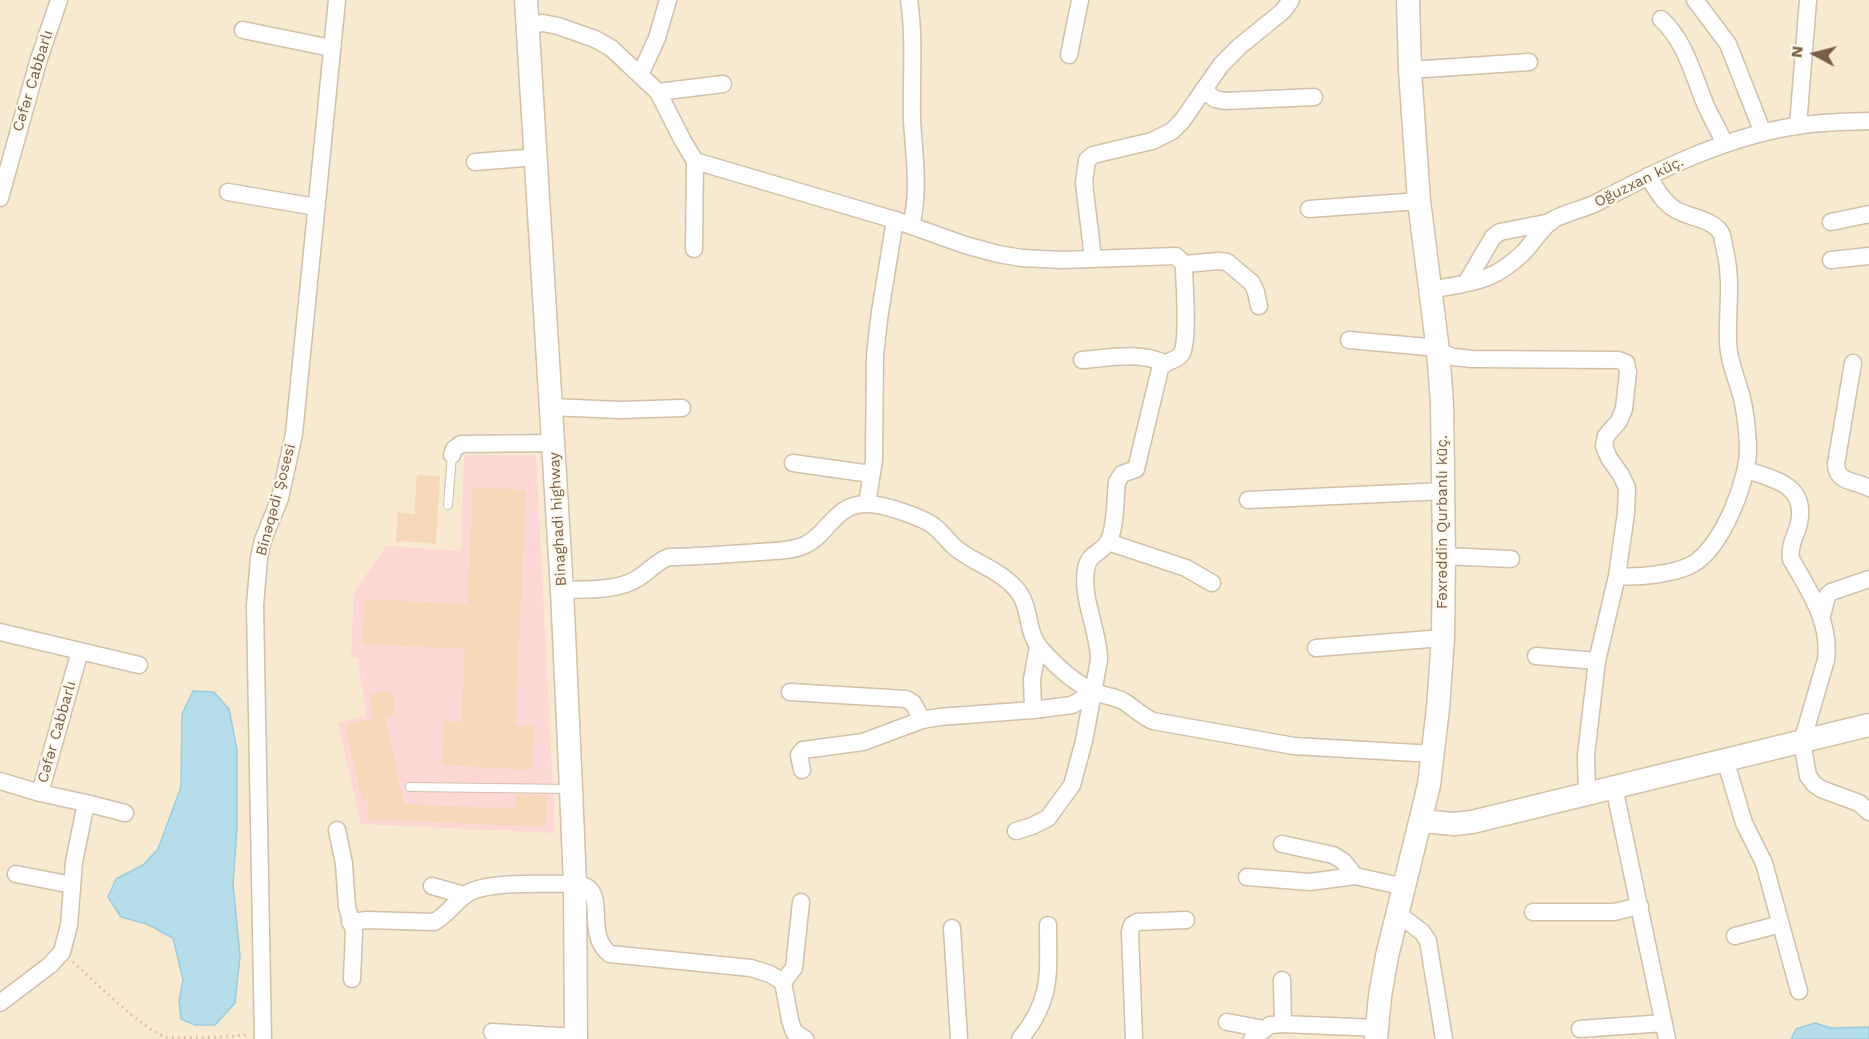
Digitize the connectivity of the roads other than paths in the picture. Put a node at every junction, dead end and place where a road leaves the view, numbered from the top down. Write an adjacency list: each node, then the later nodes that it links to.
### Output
1 (59, 0): 32 (street, Cəfər Cabbarlı)
2 (337, 0): 14 (street, Binəqədi Şosesi)
3 (526, 0): 12 (street, Binaghadi highway)
4 (668, 0): 18 (street)
5 (909, 0): 39 (street)
6 (1080, 0): 15 (street)
7 (1291, 0): 20 (street)
8 (1408, 0): 17 (street, Fəxrəddin Qurbanlı küç.)
9 (1695, 0): 25 (street)
10 (1808, 0): 24 (street)
11 (1661, 19): 26 (street)
12 (529, 25): 18 (street); 27 (street, Binaghadi highway)
13 (243, 30): 14 (street)
14 (331, 48): 34 (street, Binəqədi Şosesi)
15 (1069, 55)
16 (1529, 62): 17 (street)
17 (1410, 70): 33 (street, Fəxrəddin Qurbanlı küç.)
18 (639, 75): 21 (street)
19 (723, 84): 21 (street)
20 (1203, 90): 22 (street); 42 (street)
21 (658, 92): 28 (street)
22 (1314, 97)
23 (1869, 121): 24 (street, Oğuzxan küç.)
24 (1798, 126): 25 (street, Oğuzxan küç.)
25 (1763, 133): 26 (street, Oğuzxan küç.)
26 (1725, 144): 30 (street, Oğuzxan küç.)
27 (537, 157): 29 (street); 53 (street, Binaghadi highway)
28 (696, 161): 39 (street); 40 (street)
29 (475, 162)
30 (1648, 176): 37 (street, Oğuzxan küç.); 58 (street)
31 (228, 192): 34 (street)
32 (0, 198)
33 (1419, 201): 35 (street); 46 (street, Fəxrəddin Qurbanlı küç.)
34 (316, 207): 133 (street, Binəqədi Şosesi)
35 (1310, 209)
36 (1869, 214): 38 (street)
37 (1551, 222): 45 (street, Oğuzxan küç.); 45 (street)
38 (1831, 222)
39 (903, 223): 42 (street); 59 (street)
40 (694, 249)
41 (1869, 256): 43 (street)
42 (1093, 258): 44 (street)
43 (1831, 260)
44 (1184, 264): 47 (street); 51 (street)
45 (1466, 283): 46 (street, Oğuzxan küç.)
46 (1430, 290): 49 (street, Fəxrəddin Qurbanlı küç.)
47 (1259, 306)
48 (1349, 340): 49 (street)
49 (1438, 351): 61 (street, Fəxrəddin Qurbanlı küç.); 68 (street)
50 (1082, 360): 51 (street)
51 (1164, 363): 65 (street)
52 (1853, 363): 60 (street)
53 (551, 407): 54 (street); 55 (street, Binaghadi highway)
54 (682, 408)
55 (553, 443): 56 (street); 71 (street, Binaghadi highway)
56 (452, 455): 64 (lane)
57 (793, 463): 59 (street)
58 (1746, 470): 68 (street); 72 (street)
59 (872, 474): 63 (street)
60 (1869, 488)
61 (1444, 491): 62 (street); 66 (street, Fəxrəddin Qurbanlı küç.)
62 (1248, 500)
63 (867, 504): 71 (street); 75 (street)
64 (448, 506)
65 (1108, 542): 70 (street); 81 (street)
66 (1444, 556): 67 (street); 74 (street, Fəxrəddin Qurbanlı küç.)
67 (1510, 559)
68 (1617, 576): 79 (street)
69 (1869, 579): 72 (street)
70 (1212, 583)
71 (562, 590): 93 (street, Binaghadi highway)
72 (1822, 616): 86 (street)
73 (0, 632): 77 (street)
74 (1443, 638): 76 (street); 87 (street, Fəxrəddin Qurbanlı küç.)
75 (1038, 646): 81 (street); 83 (street)
76 (1317, 648)
77 (80, 651): 80 (street); 94 (street, Cəfər Cabbarlı)
78 (1536, 656): 79 (street)
79 (1597, 661): 95 (street)
80 (139, 665)
81 (1094, 692): 83 (street); 87 (street); 101 (street)
82 (790, 693): 84 (street)
83 (1033, 710): 84 (street)
84 (922, 720): 89 (street)
85 (1869, 725): 86 (street)
86 (1802, 742): 88 (street); 97 (street)
87 (1434, 754): 99 (street, Fəxrəddin Qurbanlı küç.)
88 (1725, 759): 92 (street); 117 (street)
89 (802, 770)
90 (0, 781): 94 (street)
91 (410, 787): 93 (lane)
92 (1614, 787): 95 (street); 112 (street)
93 (571, 789): 106 (street, Binaghadi highway)
94 (40, 792): 96 (street, Cəfər Cabbarlı)
95 (1587, 794): 99 (street)
96 (86, 803): 98 (street, Cəfər Cabbarlı); 107 (street)
97 (1869, 812)
98 (125, 813)
99 (1421, 821): 109 (street, Fəxrəddin Qurbanlı küç.)
100 (337, 830): 116 (street)
101 (1016, 831)
102 (1282, 844): 104 (street)
103 (16, 874): 107 (street)
104 (1355, 876): 105 (street); 109 (street)
105 (1248, 877)
106 (575, 884): 110 (street); 123 (street); 135 (street, Binaghadi highway)
107 (72, 885): 125 (street)
108 (432, 886): 110 (street)
109 (1404, 887): 114 (street, Fəxrəddin Qurbanlı küç.)
110 (464, 895): 116 (street)
111 (801, 902): 123 (street)
112 (1640, 906): 113 (street); 129 (street)
113 (1533, 912)
114 (1398, 914): 131 (street, Fəxrəddin Qurbanlı küç.); 139 (street)
115 (1186, 920): 138 (street)
116 (350, 921): 121 (street)
117 (1781, 924): 120 (street); 124 (street)
118 (1047, 925): 137 (street)
119 (952, 928): 136 (street)
120 (1735, 936)
121 (352, 980)
122 (1282, 980): 127 (street)
123 (783, 982): 134 (street)
124 (1799, 991)
125 (0, 1003)
126 (1227, 1022): 132 (street)
127 (1283, 1024): 131 (street); 132 (street)
128 (1580, 1029): 129 (street)
129 (1666, 1031)
130 (492, 1032): 135 (street)
131 (1377, 1033)
132 (1258, 1034)
133 (263, 1036)
134 (797, 1037)
135 (576, 1038)
136 (959, 1039)
137 (1020, 1039)
138 (1134, 1039)
139 (1444, 1039)

